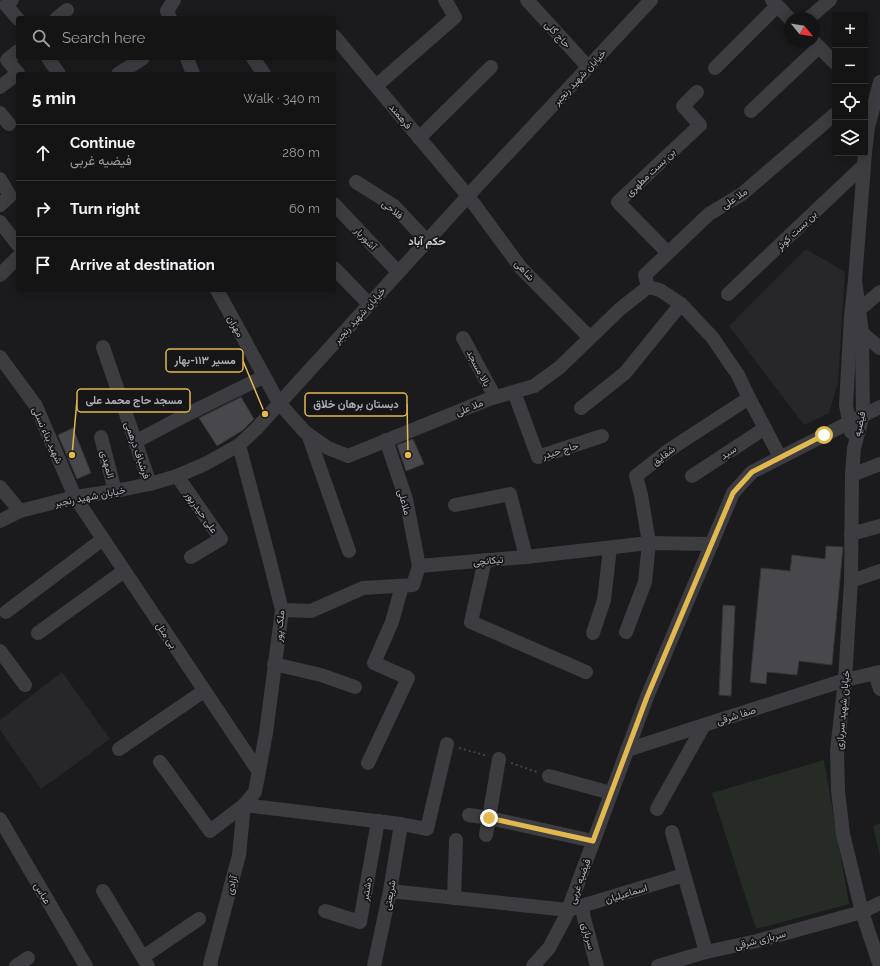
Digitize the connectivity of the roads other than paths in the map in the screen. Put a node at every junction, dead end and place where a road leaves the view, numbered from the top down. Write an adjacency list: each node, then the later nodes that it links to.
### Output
1 (12, 0): 11 (street)
2 (174, 0): 10 (street)
3 (444, 0): 32 (street)
4 (527, 0): 23 (street, حاج گلی)
5 (651, 0): 23 (street, خیابان شهید رنجبر)
6 (830, 0): 8 (street)
7 (774, 3): 9 (street); 24 (street)
8 (816, 12)
9 (784, 13)
10 (169, 16)
11 (16, 17)
12 (336, 38): 32 (street, فرهمند)
13 (812, 48): 36 (street)
14 (820, 48): 21 (street)
15 (16, 52): 16 (street)
16 (3, 57): 25 (street)
17 (49, 60): 26 (street)
18 (140, 60): 27 (street)
19 (187, 60): 28 (street)
20 (255, 60): 29 (street)
21 (832, 60)
22 (491, 67): 42 (street)
23 (588, 67): 46 (street, خیابان شهید رنجبر)
24 (715, 68)
25 (17, 72)
26 (58, 72)
27 (121, 72)
28 (192, 72)
29 (263, 72)
30 (16, 75): 33 (street)
31 (879, 85): 34 (street); 41 (street, فیضیه)
32 (376, 86): 42 (street, فرهمند)
33 (0, 87)
34 (868, 90)
35 (697, 92): 52 (street, بن بست مطهری)
36 (751, 111)
37 (0, 113): 40 (street)
38 (880, 116): 41 (street)
39 (832, 117): 52 (street, ملا علی)
40 (9, 124)
41 (868, 127)
42 (419, 138): 46 (street, فرهمند)
43 (864, 157): 57 (street, فیضیه); 61 (street, بن بست کوثر)
44 (0, 179): 47 (street)
45 (356, 182): 50 (street, فلاحی)
46 (468, 196): 50 (street, خیابان شهید رنجبر); 67 (street, شاهی)
47 (0, 205)
48 (336, 206): 55 (street, آشوربار)
49 (0, 222): 51 (street)
50 (427, 241): 55 (street, خیابان شهید رنجبر)
51 (16, 242)
52 (667, 252): 58 (street, ملا علی)
53 (16, 260): 56 (street)
54 (336, 270): 62 (street)
55 (398, 272): 62 (street, خیابان شهید رنجبر)
56 (0, 274)
57 (855, 280): 64 (street, فیضیه); 79 (street, فیضیه)
58 (648, 287): 63 (street); 67 (street, ملا علی)
59 (218, 292): 75 (street, مهران)
60 (880, 292): 64 (street)
61 (728, 294)
62 (369, 304): 75 (street, خیابان شهید رنجبر)
63 (681, 304): 74 (street); 77 (street)
64 (859, 310): 65 (street, فیضیه)
65 (862, 333): 69 (street); 78 (street, فیضیه)
66 (463, 338): 73 (street, بالا مسجد)
67 (590, 338): 72 (street, ملا علی)
68 (103, 348): 85 (street, فرشباف درهمی)
69 (880, 348)
70 (0, 357): 96 (street, شهید بناء نسلی)
71 (257, 380): 85 (street)
72 (514, 392): 73 (street, ملا علی); 82 (street, حاج حیدر)
73 (495, 397): 84 (street, ملا علی)
74 (749, 398): 80 (street); 103 (street, شقایق)
75 (279, 403): 81 (street, ملا علی); 86 (street, خیابان شهید رنجبر)
76 (880, 407): 78 (street, فیضیه غربی)
77 (581, 408)
78 (863, 415): 79 (street, فیضیه غربی); 87 (street, فیضیه)
79 (849, 423): 87 (street, فیضیه); 88 (street, فیضیه غربی)
80 (764, 428): 88 (street); 92 (street, سید)
81 (308, 434): 84 (street, ملا علی); 106 (street)
82 (602, 436)
83 (101, 437): 95 (street, المهدی)
84 (386, 440): 110 (street, ملاعلی)
85 (135, 442): 93 (street, فرشباف درهمی)
86 (239, 445): 91 (street, خیابان شهید رنجبر); 115 (street, ملک پور)
87 (854, 448): 90 (street, خیابان شهید سربازی)
88 (780, 457): 104 (street, فیضیه غربی)
89 (880, 464): 90 (street)
90 (852, 475): 101 (street, خیابان شهید سربازی)
91 (177, 476): 93 (street, خیابان شهید رنجبر); 107 (street, علی‌ حیدرپور)
92 (692, 476)
93 (150, 484): 95 (street, خیابان شهید رنجبر)
94 (0, 487): 98 (street)
95 (115, 491): 96 (street, خیابان شهید رنجبر)
96 (75, 497): 98 (street, خیابان شهید رنجبر); 102 (street, بی مثل)
97 (455, 505): 108 (street)
98 (20, 511): 99 (street, خیابان شهید رنجبر)
99 (0, 521)
100 (880, 526): 101 (street)
101 (851, 534): 113 (street, خیابان شهید سربازی)
102 (103, 538): 111 (street, بی مثل); 116 (street)
103 (649, 543): 104 (street, تیکانچی); 105 (street, تیکانچی); 117 (street)
104 (712, 544): 132 (street, فیضیه غربی)
105 (610, 548): 108 (street, تیکانچی); 119 (street)
106 (349, 551)
107 (191, 557)
108 (526, 557): 109 (street, تیکانچی)
109 (485, 560): 110 (street, تیکانچی); 122 (street)
110 (420, 566): 114 (street)
111 (124, 571): 118 (street); 128 (street, بی مثل)
112 (880, 571): 113 (street)
113 (851, 581): 124 (street, خیابان شهید سربازی)
114 (402, 586): 115 (street); 135 (street)
115 (282, 610): 121 (street, ملک پور)
116 (6, 612)
117 (626, 632)
118 (38, 633)
119 (593, 633)
120 (0, 651): 125 (street)
121 (274, 664): 126 (street); 136 (street, ملک پور)
122 (586, 672)
123 (877, 673): 124 (street, صفا شرقی); 127 (street)
124 (845, 680): 129 (street, صفا شرقی); 158 (street, خیابان شهید سربازی)
125 (25, 686)
126 (355, 687)
127 (880, 689)
128 (204, 691): 131 (street); 136 (street, بی مثل)
129 (704, 724): 132 (street, صفا شرقی); 140 (street)
130 (447, 744): 145 (street)
131 (119, 749)
132 (627, 750): 138 (street, فیضیه غربی)
133 (499, 760): 142 (street)
134 (160, 762): 139 (street)
135 (368, 763)
136 (259, 772): 139 (street, ملک پور)
137 (549, 776): 138 (street)
138 (611, 793): 149 (street, فیضیه غربی)
139 (244, 806): 144 (street); 163 (street, آزادی)
140 (657, 809)
141 (469, 815): 142 (street)
142 (489, 818): 147 (street); 149 (street)
143 (0, 819): 165 (street, عباس)
144 (378, 821): 145 (street); 157 (street, دشتبر)
145 (401, 824): 152 (street, شریعتی)
146 (672, 832): 150 (street)
147 (486, 834)
148 (456, 840): 153 (street)
149 (593, 841): 156 (street, فیضیه غربی)
150 (684, 875): 155 (street, اسماعیلیان); 160 (street)
151 (103, 891): 162 (street)
152 (390, 892): 153 (street); 166 (street, شریعتی)
153 (454, 898): 156 (street)
154 (880, 903): 158 (street, سربازی شرقی)
155 (582, 906): 156 (street, اسماعیلیان); 168 (street, سربازی)
156 (568, 910): 167 (street, فیضیه غربی)
157 (325, 911)
158 (862, 912): 160 (street, سربازی شرقی); 170 (street, خیابان شهید سربازی)
159 (199, 919): 162 (street)
160 (706, 952): 169 (street, سربازی شرقی)
161 (28, 958): 164 (street)
162 (145, 962)
163 (211, 965)
164 (16, 966)
165 (86, 966)
166 (374, 966)
167 (533, 966)
168 (597, 966)
169 (658, 966)
170 (880, 966)

